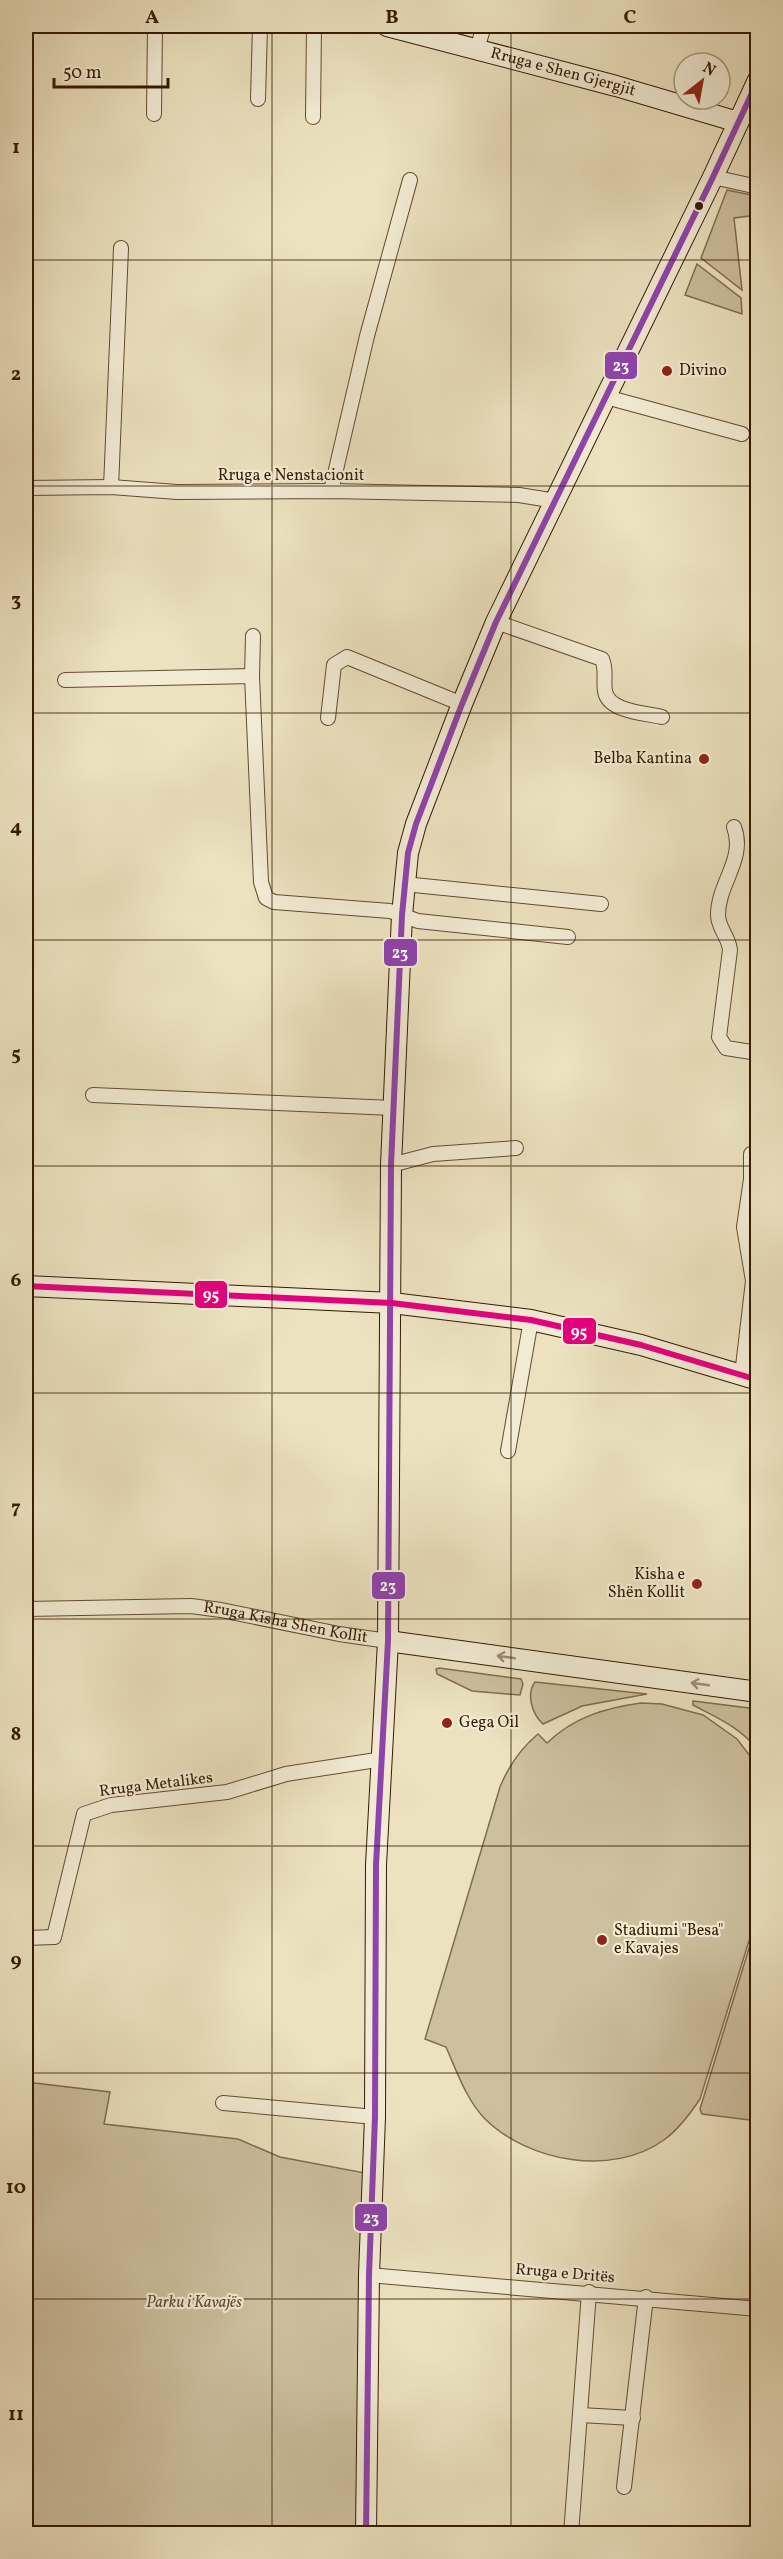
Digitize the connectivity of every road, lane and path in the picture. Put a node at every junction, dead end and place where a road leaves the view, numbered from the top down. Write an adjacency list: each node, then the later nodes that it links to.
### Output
1 (155, 26): 9 (street)
2 (260, 26): 8 (street)
3 (314, 26): 10 (street)
4 (387, 26): 6 (street, Rruga e Shen Gjergjit)
5 (484, 26): 6 (street)
6 (477, 49): 11 (street, Rruga e Shen Gjergjit)
7 (758, 80): 11 (street)
8 (258, 99)
9 (154, 114)
10 (313, 117)
11 (738, 122): 12 (street)
12 (713, 177): 14 (street); 16 (street)
13 (410, 180): 20 (street)
14 (758, 187)
15 (121, 249): 18 (street)
16 (606, 398): 17 (street); 21 (street)
17 (742, 434)
18 (111, 487): 19 (street, Rruga e Nenstacionit); 20 (street, Rruga e Nenstacionit)
19 (26, 488)
20 (331, 491): 21 (street, Rruga e Nenstacionit)
21 (556, 501): 22 (street)
22 (496, 622): 26 (street); 27 (street)
23 (254, 636): 24 (street)
24 (252, 676): 25 (street); 32 (street)
25 (65, 680)
26 (462, 704): 28 (street); 30 (street)
27 (662, 717)
28 (328, 718)
29 (734, 827): 34 (street)
30 (404, 884): 31 (street); 32 (street)
31 (601, 904)
32 (402, 915): 33 (street); 36 (street)
33 (568, 937)
34 (758, 1053)
35 (93, 1095): 36 (street)
36 (393, 1108): 39 (street)
37 (516, 1148): 39 (street)
38 (751, 1154): 43 (street)
39 (391, 1165): 41 (street)
40 (26, 1286): 41 (street)
41 (392, 1303): 42 (street); 46 (street)
42 (531, 1320): 43 (street); 44 (street)
43 (750, 1378)
44 (508, 1451)
45 (26, 1609): 46 (street, Rruga Kisha Shen Kollit)
46 (388, 1641): 47 (street, Rruga Kisha Shen Kollit, one-way to 46); 48 (street)
47 (758, 1692)
48 (383, 1759): 49 (street, Rruga Metalikes); 51 (street)
49 (26, 1938)
50 (223, 2103): 51 (street)
51 (375, 2117): 52 (street)
52 (369, 2275): 53 (street, Rruga e Dritës); 59 (street)
53 (589, 2292): 54 (street, Rruga e Dritës); 56 (street)
54 (646, 2297): 55 (street, Rruga e Dritës); 57 (street)
55 (758, 2309)
56 (580, 2415): 57 (street); 60 (street)
57 (633, 2418): 58 (street)
58 (624, 2487)
59 (366, 2534)
60 (571, 2534)

